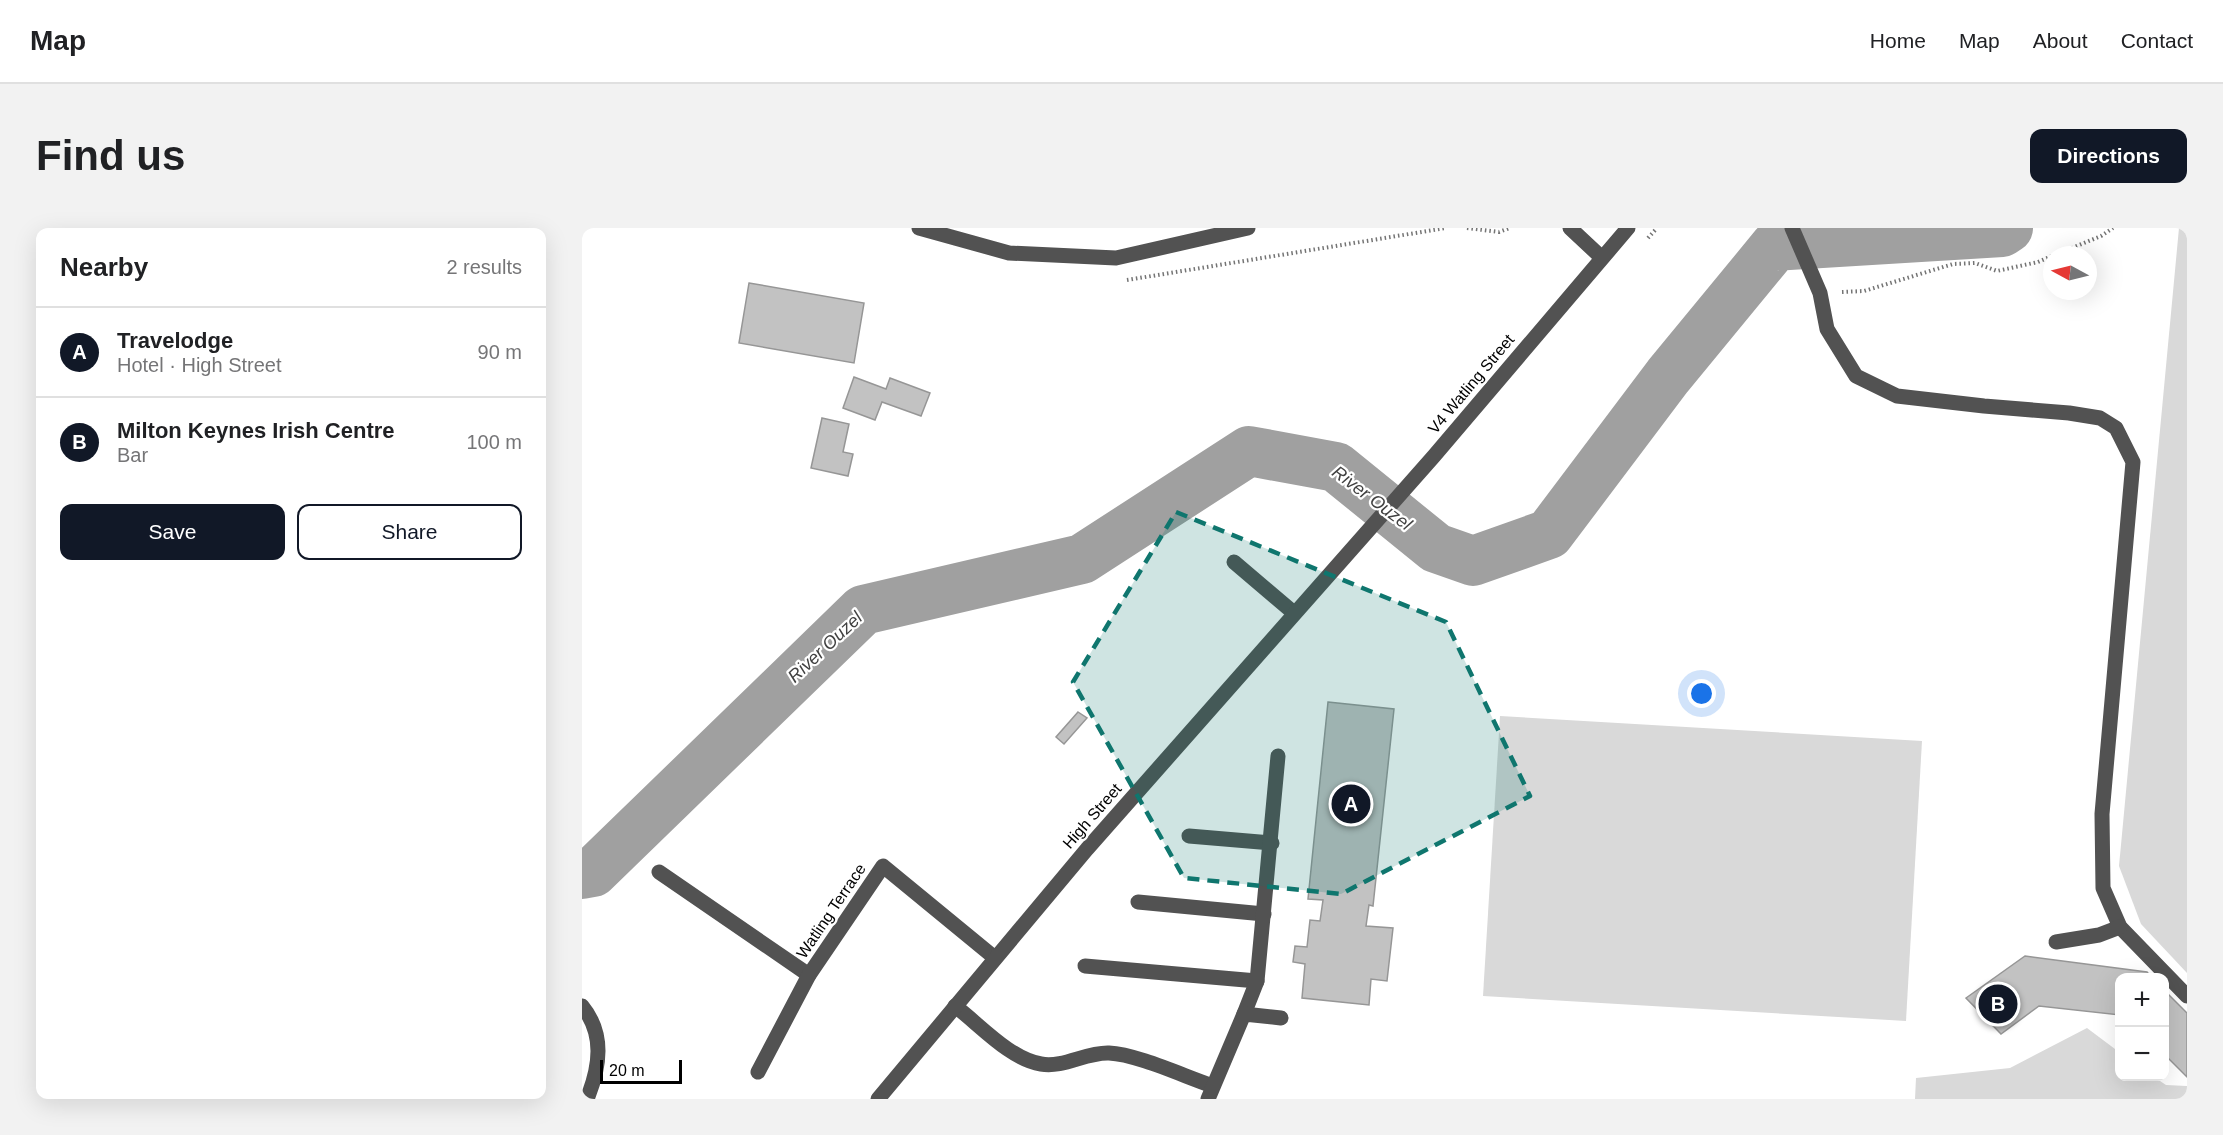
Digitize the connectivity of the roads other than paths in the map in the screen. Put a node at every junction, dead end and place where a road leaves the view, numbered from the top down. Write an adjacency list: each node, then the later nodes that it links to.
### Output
1 (919, 228): 2 (street)
2 (1248, 228)
3 (1570, 228): 6 (street)
4 (1628, 228): 6 (street, V4 Watling Street)
5 (1792, 228): 16 (street)
6 (1601, 257): 7 (street, V4 Watling Street)
7 (1340, 561): 9 (street, High Street)
8 (1234, 562): 9 (street)
9 (1294, 613): 18 (street, High Street)
10 (1278, 756): 12 (street)
11 (1189, 836): 12 (street)
12 (1272, 843): 15 (street)
13 (659, 872): 20 (street)
14 (1138, 902): 15 (street)
15 (1264, 914): 21 (street)
16 (2120, 927): 17 (street); 22 (street)
17 (2056, 942)
18 (995, 958): 20 (street, Watling Terrace); 24 (street, High Street)
19 (1084, 966): 21 (street)
20 (809, 975): 27 (street, Watling Terrace)
21 (1257, 981): 25 (street)
22 (2187, 996)
23 (582, 1006): 29 (street)
24 (955, 1006): 28 (street); 30 (street, High Street)
25 (1244, 1014): 26 (street); 28 (street)
26 (1281, 1017)
27 (758, 1072)
28 (1211, 1093)
29 (587, 1099)
30 (878, 1099)

